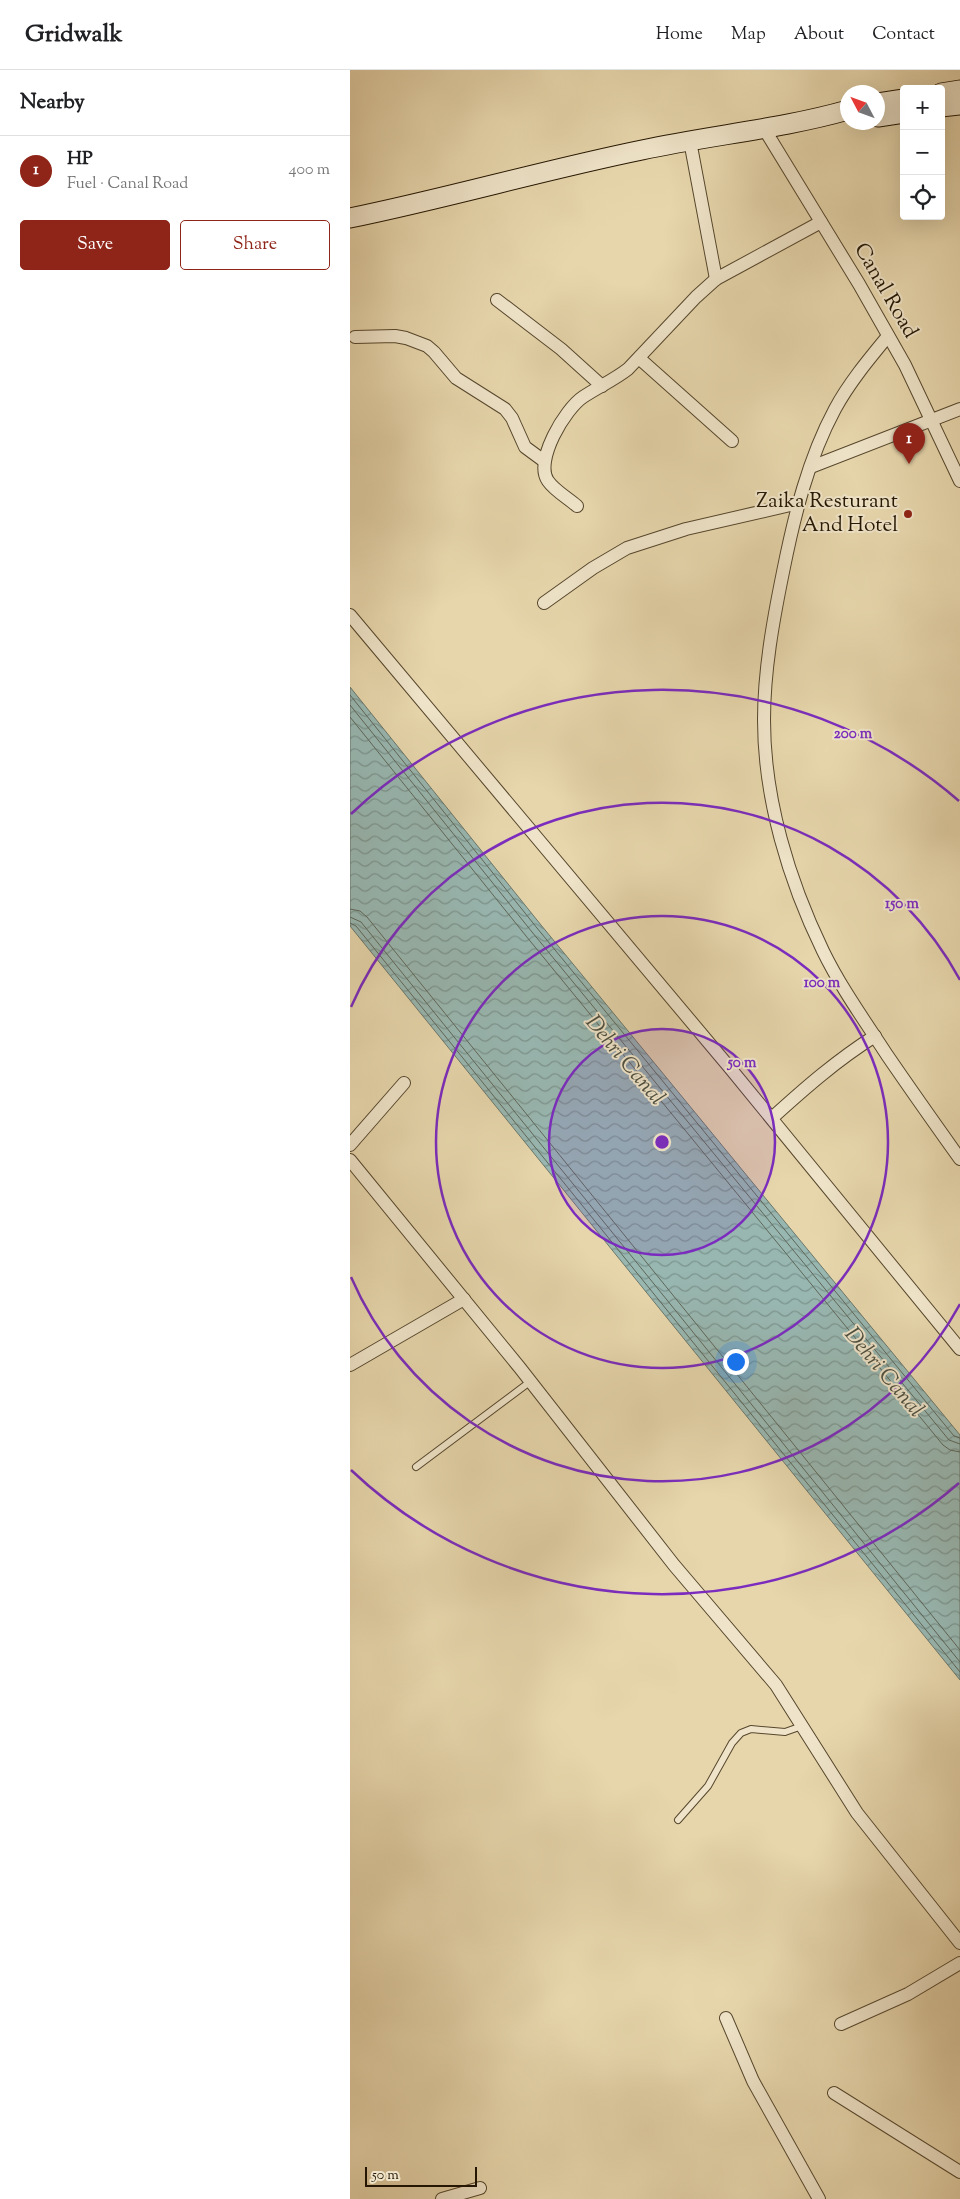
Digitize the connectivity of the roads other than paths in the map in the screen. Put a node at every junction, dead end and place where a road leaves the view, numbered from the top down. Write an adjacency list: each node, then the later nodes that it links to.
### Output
1 (960, 90): 2 (main road)
2 (945, 92)
3 (900, 100): 4 (main road)
4 (885, 102)
5 (960, 105): 6 (main road)
6 (945, 107)
7 (840, 112): 10 (main road)
8 (900, 114): 9 (main road)
9 (885, 116)
10 (813, 119): 11 (main road); 12 (main road)
11 (840, 120)
12 (763, 127): 13 (main road); 15 (street, Canal Road)
13 (690, 141): 14 (main road); 16 (street)
14 (350, 218)
15 (821, 222): 16 (street); 18 (street, Canal Road)
16 (716, 279): 20 (street)
17 (497, 300): 21 (street)
18 (888, 336): 23 (street, Canal Road); 26 (street)
19 (355, 337): 25 (street)
20 (640, 359): 21 (street); 24 (street)
21 (602, 386): 25 (street)
22 (960, 409): 23 (street)
23 (931, 419): 26 (street); 27 (street, Canal Road)
24 (732, 441)
25 (544, 461): 29 (street)
26 (811, 466): 28 (street)
27 (960, 481)
28 (799, 503): 30 (street); 32 (street)
29 (577, 506)
30 (544, 603)
31 (350, 615): 34 (street)
32 (875, 1036): 34 (street); 36 (street)
33 (404, 1084): 35 (street)
34 (772, 1118): 39 (street)
35 (350, 1145)
36 (960, 1159)
37 (350, 1160): 38 (street)
38 (464, 1299): 40 (street); 41 (street)
39 (960, 1349)
40 (350, 1365)
41 (531, 1381): 42 (lane); 43 (street)
42 (416, 1466)
43 (803, 1726): 44 (lane); 45 (street)
44 (678, 1820)
45 (960, 1943)
46 (960, 1963): 48 (street)
47 (726, 2018): 53 (street)
48 (841, 2024)
49 (834, 2093): 50 (street)
50 (960, 2172)
51 (480, 2188): 52 (street)
52 (442, 2199)
53 (819, 2199)

